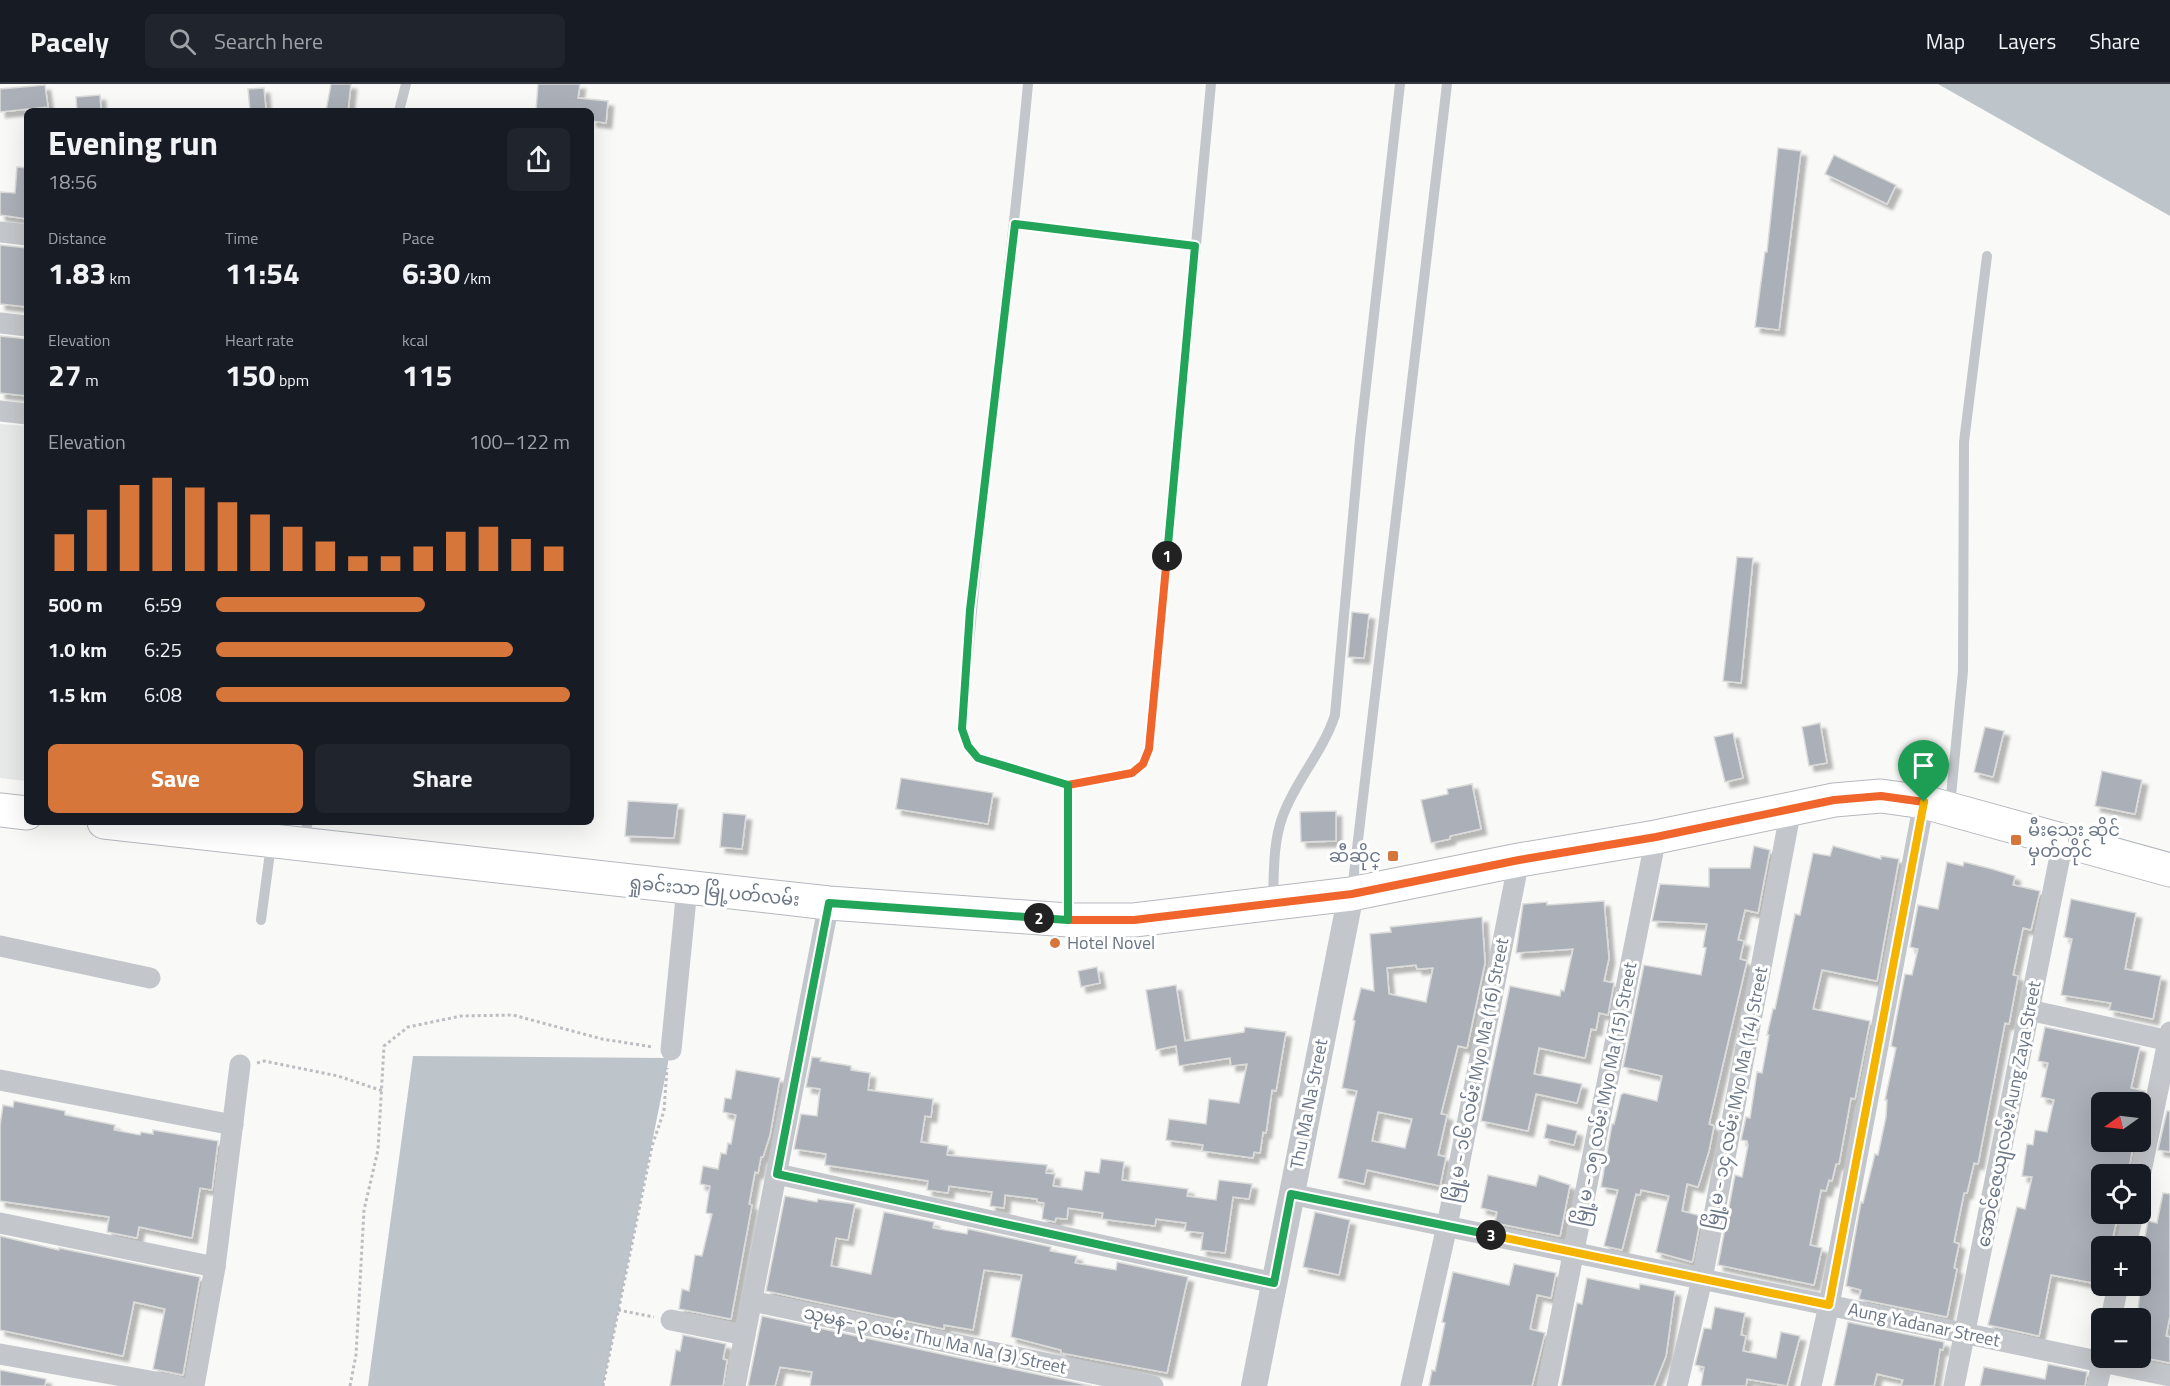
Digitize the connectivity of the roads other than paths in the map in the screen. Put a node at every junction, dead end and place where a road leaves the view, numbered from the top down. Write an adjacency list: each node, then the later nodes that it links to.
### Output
1 (406, 84): 6 (lane)
2 (1028, 84): 7 (lane)
3 (1211, 84): 10 (lane)
4 (1400, 84): 31 (lane)
5 (1447, 84): 29 (lane)
6 (400, 108)
7 (1015, 224): 10 (lane); 16 (lane)
8 (0, 232): 9 (street)
9 (24, 235)
10 (1195, 246): 16 (lane)
11 (1987, 256): 17 (lane)
12 (0, 323): 13 (street)
13 (24, 326)
14 (0, 411): 15 (street)
15 (24, 414)
16 (1068, 785): 33 (lane)
17 (1937, 806): 18 (main road, ရှုခင်းသာ မြို့ပတ်လမ်း); 25 (main road, ရှုခင်းသာ မြို့ပတ်လမ်း); 52 (street)
18 (1791, 809): 24 (main road, ရှုခင်းသာ မြို့ပတ်လမ်း); 49 (street, မြို့မ - ၁၄ လမ်း Myo Ma (14) Street)
19 (0, 810): 20 (main road)
20 (24, 813)
21 (160, 825): 22 (main road, ရှုခင်းသာ မြို့ပတ်လမ်း)
22 (216, 828): 23 (main road, ရှုခင်းသာ မြို့ပတ်လမ်း)
23 (294, 836): 28 (main road, ရှုခင်းသာ မြို့ပတ်လမ်း); 32 (lane)
24 (1656, 837): 26 (main road, ရှုခင်းသာ မြို့ပတ်လမ်း); 47 (street, မြို့မ - ၁၅ လမ်း Myo Ma (15) Street)
25 (2063, 841): 27 (main road, ရှုခင်းသာ မြို့ပတ်လမ်း); 36 (street, အောင်ဇေယျလမ်း Aung Zaya Street)
26 (1519, 860): 29 (main road, ရှုခင်းသာ မြို့ပတ်လမ်း); 46 (street, မြို့မ - ၁၆ လမ်း Myo Ma (16) Street)
27 (2170, 870)
28 (687, 888): 30 (main road, ရှုခင်းသာ မြို့ပတ်လမ်း); 38 (street)
29 (1352, 894): 31 (main road, ရှုခင်းသာ မြို့ပတ်လမ်း); 44 (street, Thu Ma Na Street)
30 (829, 903): 33 (main road, ရှုခင်းသာ မြို့ပတ်လမ်း); 43 (street)
31 (1273, 903): 33 (main road, ရှုခင်းသာ မြို့ပတ်လမ်း)
32 (261, 920)
33 (1068, 920)
34 (0, 946): 35 (street)
35 (150, 978)
36 (2029, 1010): 37 (street); 54 (street, အောင်ဇေယျလမ်း Aung Zaya Street)
37 (2169, 1038): 42 (street)
38 (671, 1050)
39 (240, 1065): 41 (street)
40 (0, 1080): 41 (street)
41 (233, 1125): 48 (street)
42 (2143, 1164)
43 (777, 1174): 50 (street); 51 (street)
44 (1291, 1194): 46 (street, Aung Yadanar Street); 50 (street, Thu Ma Na Street)
45 (0, 1223): 48 (street)
46 (1447, 1226): 47 (street, Aung Yadanar Street); 66 (street, မြို့မ - ၁၆ လမ်း Myo Ma (16) Street)
47 (1574, 1252): 49 (street, Aung Yadanar Street); 67 (street, မြို့မ - ၁၅ လမ်း Myo Ma (15) Street)
48 (215, 1267): 62 (street)
49 (1702, 1279): 52 (street, Aung Yadanar Street); 68 (street, မြို့မ - ၁၄ လမ်း Myo Ma (14) Street)
50 (1274, 1283): 65 (street, Thu Ma Na Street)
51 (752, 1301): 55 (street); 64 (street, သုမန- ၃ လမ်း Thu Ma Na (3) Street)
52 (1829, 1305): 54 (street, Aung Yadanar Street); 69 (street)
53 (671, 1320): 55 (street)
54 (1965, 1333): 57 (street, Aung Yadanar Street); 70 (street, အောင်ဇေယျလမ်း Aung Zaya Street)
55 (745, 1335): 63 (street)
56 (0, 1354): 61 (street)
57 (2091, 1358)
58 (2101, 1368): 71 (street)
59 (2136, 1368): 60 (street, Aung Yadanar Street)
60 (2170, 1376)
61 (178, 1386)
62 (194, 1386)
63 (735, 1386)
64 (1153, 1386)
65 (1254, 1386)
66 (1411, 1386)
67 (1547, 1386)
68 (1677, 1386)
69 (1811, 1386)
70 (1954, 1386)
71 (2097, 1386)

